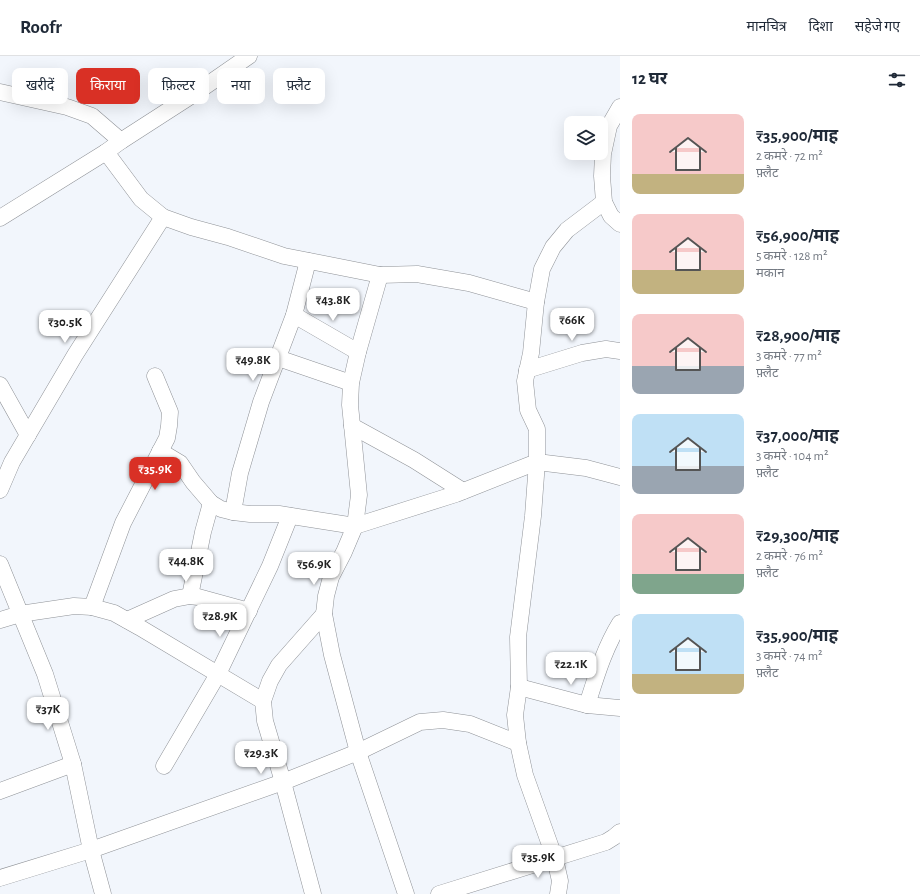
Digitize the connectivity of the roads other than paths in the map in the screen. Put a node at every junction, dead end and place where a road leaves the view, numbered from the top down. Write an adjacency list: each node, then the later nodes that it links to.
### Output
1 (249, 56): 4 (street)
2 (0, 92): 4 (street)
3 (620, 107): 6 (street)
4 (121, 141): 5 (street)
5 (106, 152): 7 (street); 8 (street)
6 (604, 202): 9 (street); 12 (street)
7 (163, 217): 10 (street); 22 (street)
8 (0, 218)
9 (620, 224)
10 (308, 261): 11 (street); 13 (street)
11 (380, 274): 12 (street); 15 (street)
12 (536, 302): 17 (street)
13 (294, 316): 15 (street); 16 (street)
14 (620, 351): 17 (street)
15 (358, 352): 19 (street)
16 (278, 358): 19 (street); 29 (street)
17 (527, 370): 24 (street)
18 (155, 376): 23 (street)
19 (351, 383): 21 (street)
20 (0, 384): 22 (street)
21 (352, 426): 27 (street); 31 (street)
22 (28, 435): 26 (street)
23 (160, 451): 28 (street); 34 (street)
24 (537, 462): 25 (street); 27 (street); 42 (street)
25 (620, 476)
26 (0, 490)
27 (463, 491): 31 (street)
28 (212, 503): 29 (street); 33 (street)
29 (233, 512): 30 (street)
30 (290, 516): 31 (street); 35 (street)
31 (355, 526): 37 (street)
32 (0, 564): 36 (street)
33 (190, 596): 35 (street); 39 (street)
34 (92, 607): 36 (street); 39 (street)
35 (249, 611): 41 (street)
36 (20, 614): 38 (street); 48 (street)
37 (324, 614): 43 (street); 47 (street)
38 (0, 620)
39 (127, 620): 41 (street)
40 (620, 623): 44 (street)
41 (218, 674): 43 (street); 49 (street)
42 (519, 687): 44 (street); 46 (street)
43 (263, 701): 50 (street)
44 (587, 705): 45 (street)
45 (620, 708)
46 (518, 744): 47 (street); 54 (street)
47 (358, 752): 50 (street); 58 (street)
48 (73, 764): 51 (street); 53 (street)
49 (164, 766)
50 (283, 782): 53 (street); 57 (street)
51 (0, 791)
52 (620, 832): 54 (street)
53 (91, 850): 55 (street); 56 (street)
54 (555, 858): 59 (street); 60 (street)
55 (0, 878)
56 (103, 894)
57 (313, 894)
58 (406, 894)
59 (438, 894)
60 (558, 894)

